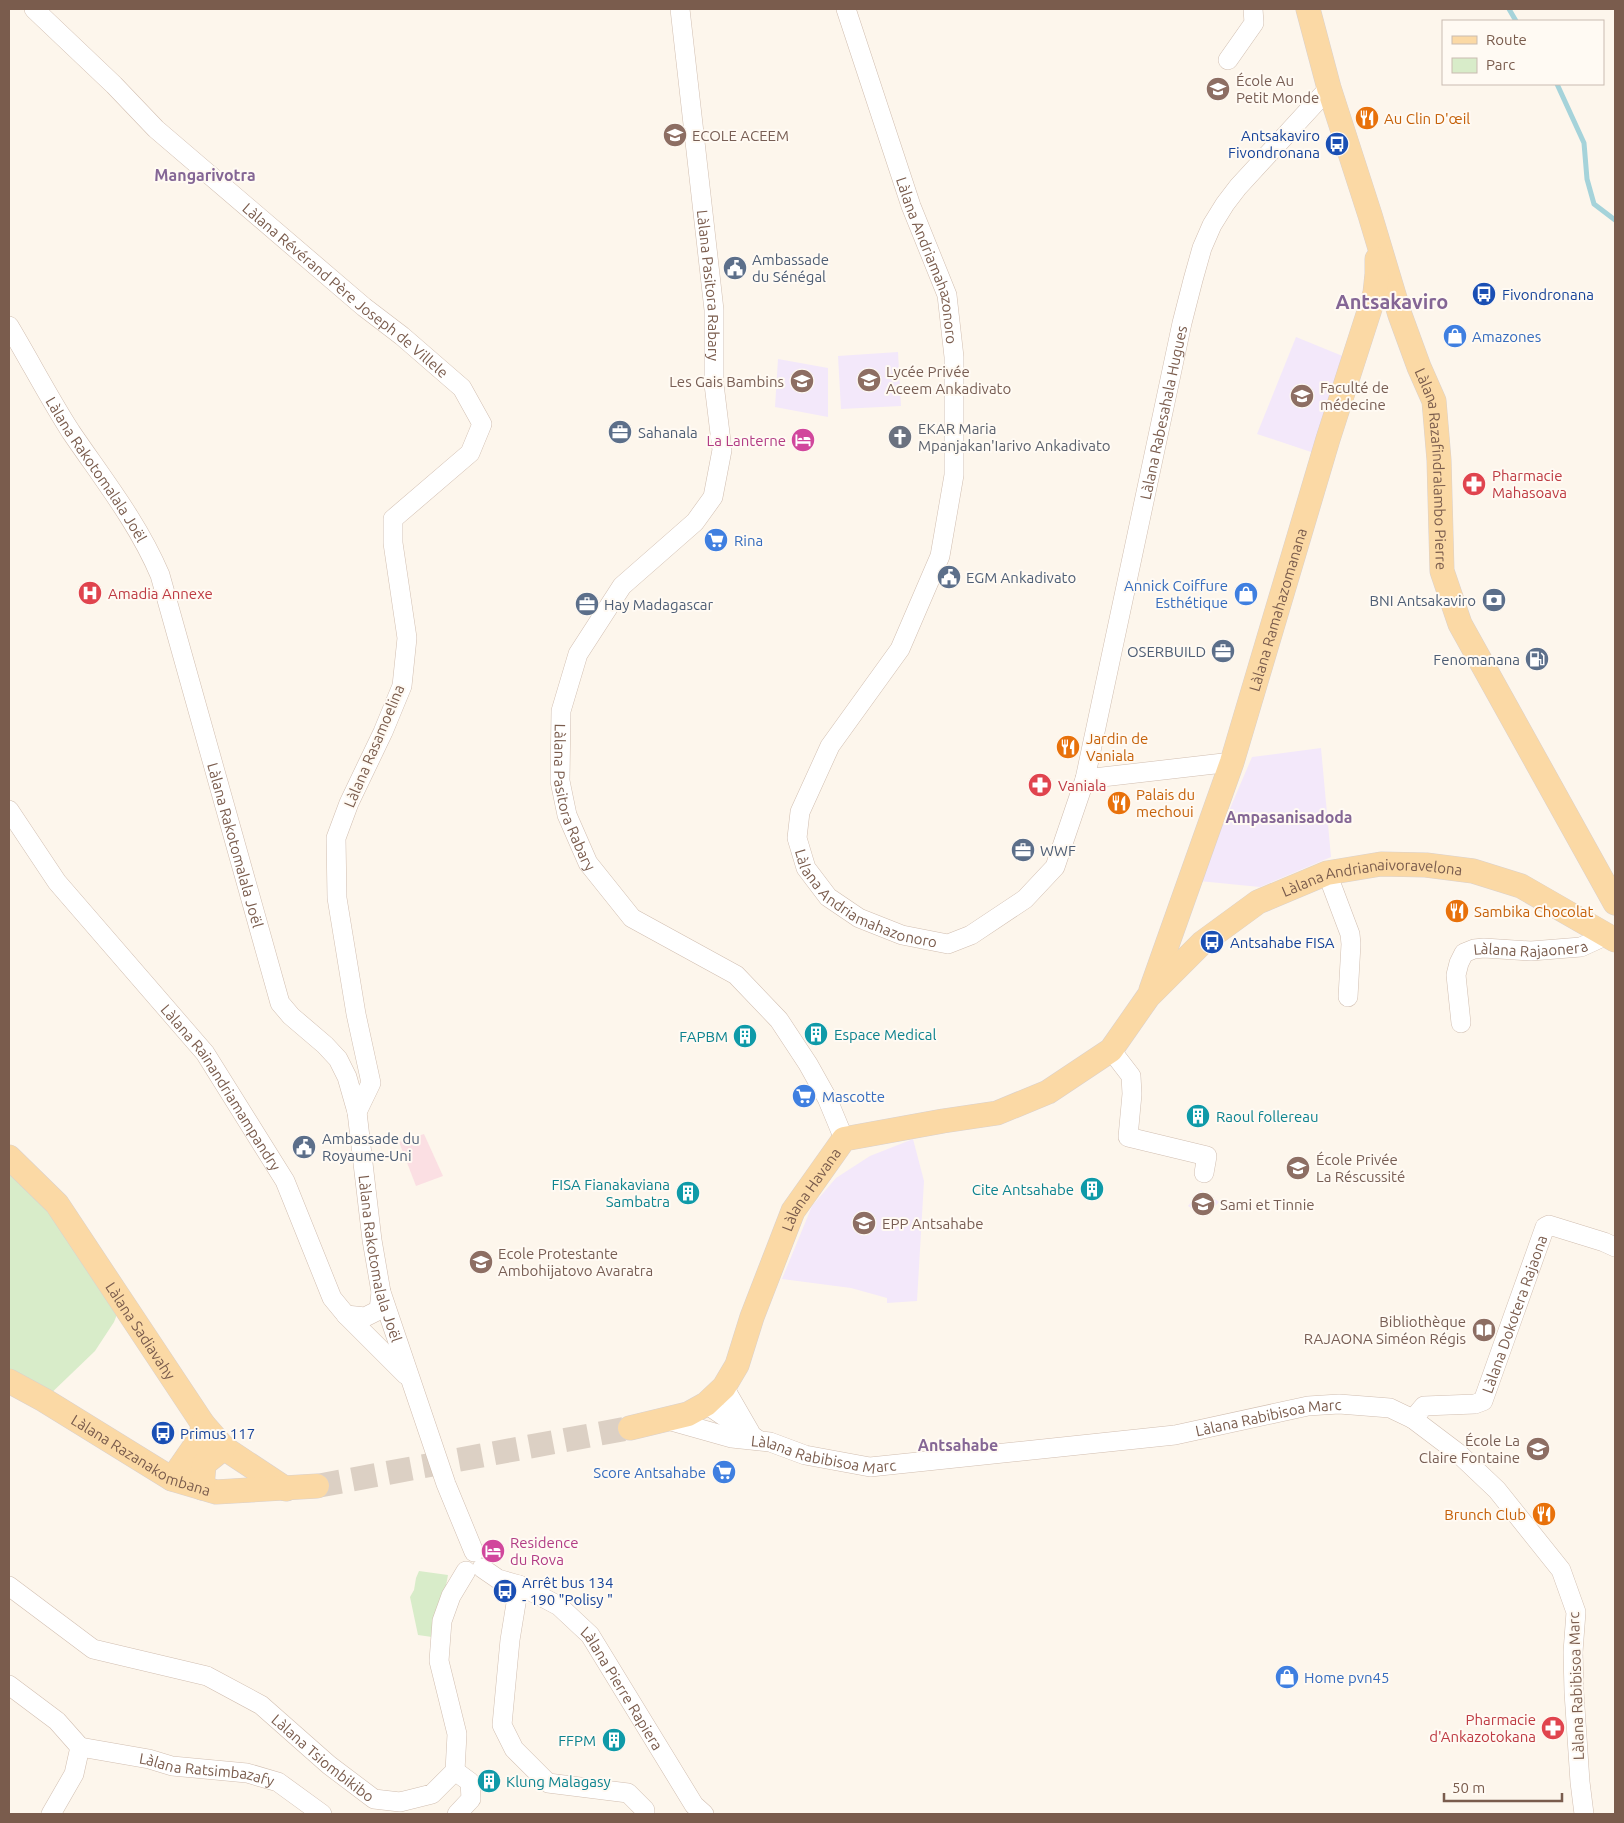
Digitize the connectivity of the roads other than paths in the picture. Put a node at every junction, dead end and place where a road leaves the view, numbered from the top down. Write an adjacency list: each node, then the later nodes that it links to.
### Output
1 (34, 9): 12 (street, Làlana Révérand Père Joseph de Villele)
2 (680, 9): 26 (street, Làlana Pasitora Rabary)
3 (846, 9): 14 (street, Làlana Andriamahazonoro)
4 (1253, 9): 6 (street)
5 (1308, 9): 7 (main road)
6 (1228, 60)
7 (1329, 88): 8 (main road); 14 (street, Làlana Rabesahala Hugues)
8 (1370, 215): 9 (main road); 10 (main road, Làlana Ramahazomanana)
9 (1409, 316): 10 (main road); 17 (main road, Làlana Razafindralambo Pierre)
10 (1366, 322): 13 (main road, Làlana Ramahazomanana)
11 (9, 326): 25 (street, Làlana Rakotomalala Joël)
12 (476, 412): 25 (street, Làlana Rasamoelina)
13 (1232, 762): 14 (street); 18 (main road, Làlana Ramahazomanana)
14 (1086, 779)
15 (9, 810): 31 (street, Làlana Rainandriamampandry)
16 (1327, 873): 19 (main road, Làlana Andrianaivoravelona); 20 (main road, Làlana Andrianaivoravelona); 22 (street)
17 (1615, 903)
18 (1174, 928): 20 (main road); 21 (main road, Làlana Ramahazomanana)
19 (1613, 936): 23 (street, Làlana Rajaonera)
20 (1202, 943): 21 (main road, Làlana Andrianaivoravelona)
21 (1148, 997): 24 (main road, Làlana Havana)
22 (1348, 997)
23 (1461, 1023)
24 (1111, 1050): 26 (main road, Làlana Havana); 28 (street)
25 (357, 1112): 30 (street, Làlana Rakotomalala Joël)
26 (844, 1139): 34 (main road, Làlana Havana)
27 (9, 1157): 38 (main road, Làlana Sadiavahy)
28 (1204, 1173)
29 (1615, 1247): 36 (street, Làlana Dokotera Rajaona)
30 (381, 1292): 31 (street); 32 (street, Làlana Rakotomalala Joël)
31 (346, 1316): 32 (street, Làlana Rainandriamampandry)
32 (409, 1377): 46 (street, Làlana Rakotomalala Joël)
33 (9, 1381): 42 (main road, Làlana Razanakombana)
34 (724, 1387): 35 (main road, Làlana Havana); 40 (street)
35 (706, 1404): 37 (main road, Làlana Havana); 40 (street)
36 (1412, 1419): 40 (street, Làlana Rabibisoa Marc); 57 (street, Làlana Rabibisoa Marc)
37 (668, 1420): 39 (main road, Làlana Havana); 40 (street, Làlana Rabibisoa Marc)
38 (203, 1424): 41 (main road, Làlana Sadiavahy); 42 (main road)
39 (630, 1428)
40 (762, 1440)
41 (224, 1448): 44 (main road); 45 (main road, Làlana Sadiavahy)
42 (172, 1479): 44 (main road, Làlana Razanakombana)
43 (317, 1486): 45 (main road, Làlana Razanakombana)
44 (202, 1488): 45 (main road, Làlana Razanakombana)
45 (286, 1489)
46 (471, 1562): 48 (street, Làlana Pierre Rapiera); 51 (street)
47 (9, 1586): 51 (street, Làlana Tsiombikibo)
48 (519, 1586): 55 (street); 56 (street, Làlana Pierre Rapiera)
49 (9, 1685): 50 (street)
50 (80, 1747): 52 (street); 53 (street, Làlana Ratsimbazafy)
51 (455, 1771): 54 (street)
52 (51, 1814)
53 (322, 1814)
54 (457, 1814)
55 (645, 1814)
56 (704, 1814)
57 (1584, 1814)

